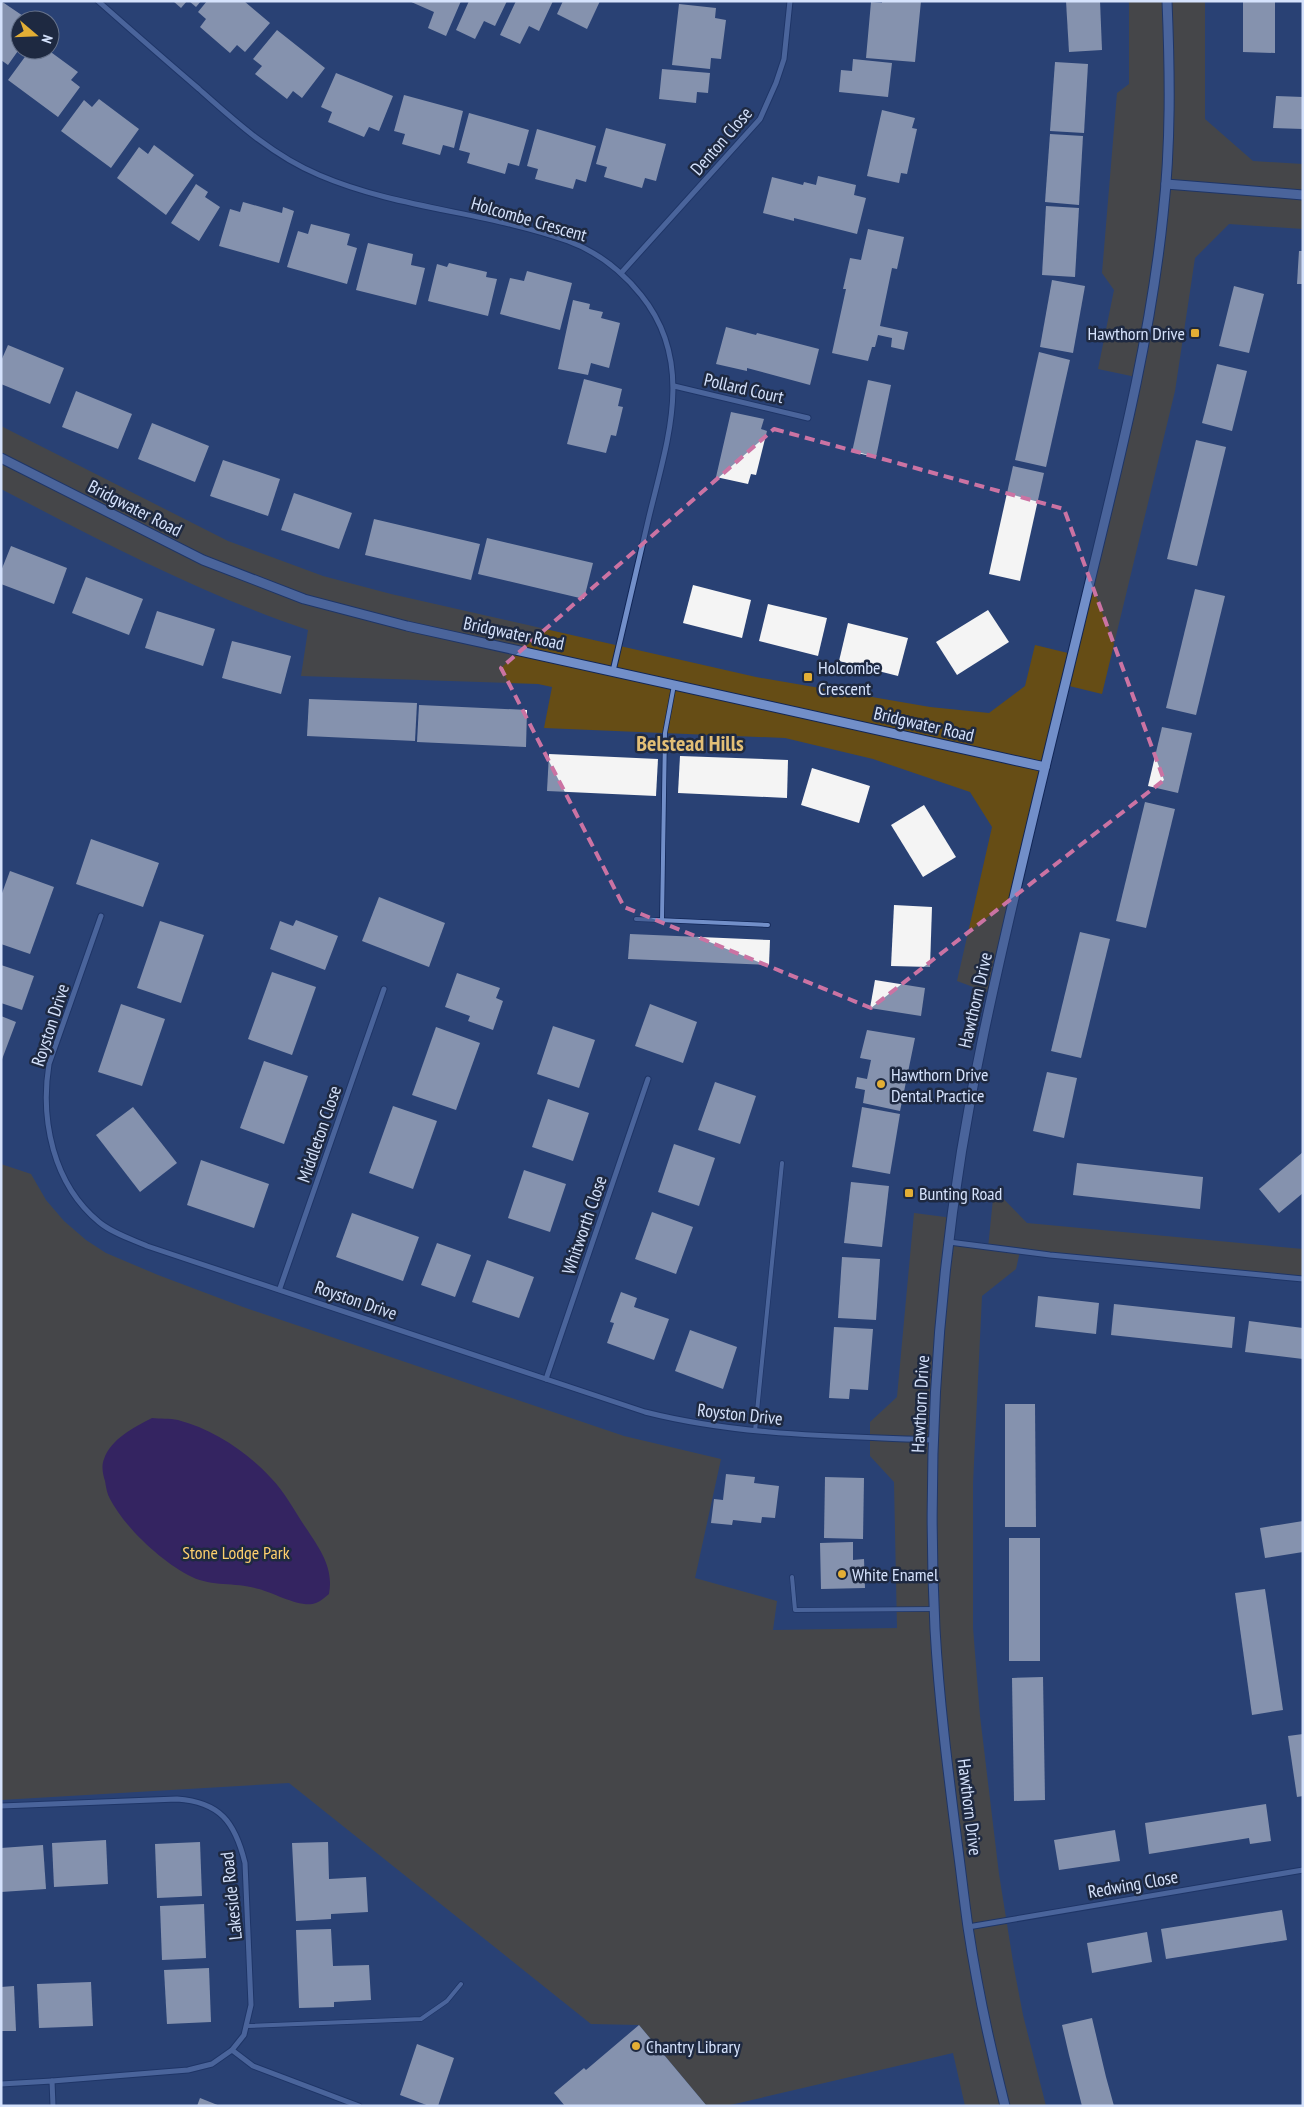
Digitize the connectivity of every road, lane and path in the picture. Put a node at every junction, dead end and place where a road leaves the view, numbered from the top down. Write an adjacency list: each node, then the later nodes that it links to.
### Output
1 (98, 1): 6 (street, Holcombe Crescent)
2 (790, 1): 6 (street, Denton Close)
3 (1167, 1): 4 (street, Hawthorn Drive)
4 (1166, 184): 5 (street); 12 (street, Hawthorn Drive)
5 (1303, 195)
6 (622, 272): 7 (street, Holcombe Crescent)
7 (674, 386): 8 (street, Pollard Court); 10 (street, Holcombe Crescent)
8 (808, 418)
9 (1, 458): 10 (street, Bridgwater Road)
10 (613, 671): 11 (street, Bridgwater Road)
11 (674, 685): 12 (street, Bridgwater Road); 15 (lane)
12 (1045, 767): 20 (street, Hawthorn Drive)
13 (101, 916): 22 (street, Royston Drive)
14 (636, 919): 15 (lane)
15 (662, 920): 16 (lane)
16 (768, 925)
17 (384, 989): 22 (street, Middleton Close)
18 (648, 1079): 23 (street, Whitworth Close)
19 (782, 1163): 24 (lane)
20 (949, 1242): 21 (street); 25 (street, Hawthorn Drive)
21 (1303, 1280)
22 (280, 1288): 23 (street, Royston Drive)
23 (546, 1379): 24 (street, Royston Drive)
24 (755, 1431): 25 (street, Royston Drive)
25 (934, 1440): 27 (street, Hawthorn Drive)
26 (792, 1577): 27 (lane)
27 (934, 1609): 30 (street, Hawthorn Drive)
28 (1, 1806): 32 (street, Lakeside Road)
29 (1303, 1870): 30 (street, Redwing Close)
30 (968, 1927): 38 (street, Hawthorn Drive)
31 (461, 1984): 32 (lane)
32 (247, 2026): 33 (street, Lakeside Road)
33 (232, 2050): 34 (street, Lakeside Road); 37 (street)
34 (52, 2082): 35 (street, Lakeside Road); 36 (street)
35 (1, 2084)
36 (53, 2106)
37 (358, 2106)
38 (1005, 2106)

